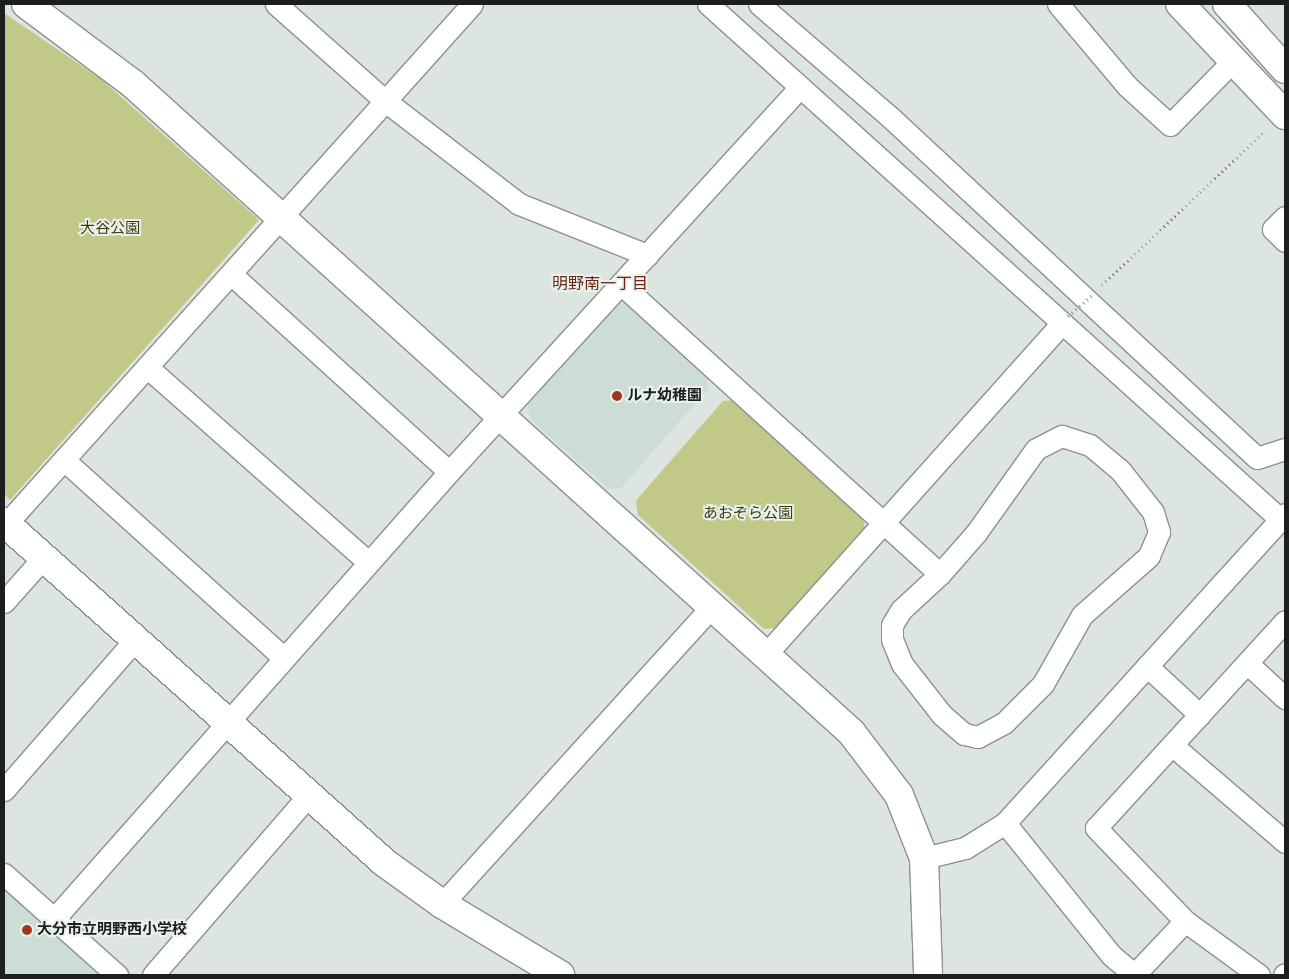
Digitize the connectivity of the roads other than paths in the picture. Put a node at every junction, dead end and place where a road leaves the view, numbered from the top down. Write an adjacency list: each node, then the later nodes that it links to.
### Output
1 (26, 4): 14 (street)
2 (276, 4): 12 (street)
3 (472, 4): 12 (street)
4 (708, 4): 11 (street)
5 (759, 4): 23 (street)
6 (1058, 4): 9 (street)
7 (1180, 4): 9 (street)
8 (1227, 4): 10 (street)
9 (1232, 62): 13 (street)
10 (1285, 68)
11 (800, 87): 17 (street); 20 (street)
12 (384, 100): 14 (street); 17 (street)
13 (1275, 123)
14 (282, 217): 18 (street); 22 (street)
15 (1285, 217): 16 (street)
16 (1285, 241)
17 (647, 255): 19 (street)
18 (231, 274): 21 (street); 25 (street)
19 (621, 284): 22 (street); 28 (street)
20 (1065, 319): 26 (street); 28 (street)
21 (147, 367): 24 (street); 30 (street)
22 (502, 415): 25 (street); 33 (street)
23 (1285, 449)
24 (64, 460): 27 (street); 37 (street)
25 (449, 472): 30 (street)
26 (1283, 516): 39 (street)
27 (5, 523): 29 (street)
28 (886, 525): 31 (street); 36 (street)
29 (43, 558): 32 (street); 35 (street)
30 (368, 562): 37 (street)
31 (940, 574): 31 (street)
32 (4, 602)
33 (713, 605): 36 (street); 50 (street)
34 (1285, 621): 38 (street)
35 (134, 641): 42 (street); 44 (street)
36 (767, 653): 48 (street)
37 (283, 657): 42 (street)
38 (1247, 663): 40 (street); 41 (street)
39 (1147, 666): 41 (street); 46 (street)
40 (1285, 698)
41 (1200, 715): 43 (street)
42 (224, 723): 45 (street); 51 (street)
43 (1172, 745): 47 (street); 52 (street)
44 (4, 790)
45 (307, 797): 50 (street); 54 (street)
46 (1005, 823): 48 (street); 57 (street)
47 (1285, 842)
48 (924, 858): 56 (street)
49 (4, 874): 51 (street)
50 (442, 904): 55 (street)
51 (54, 919): 53 (street)
52 (1185, 921): 57 (street); 58 (street)
53 (117, 975)
54 (153, 975)
55 (560, 975)
56 (928, 975)
57 (1134, 975)
58 (1258, 975)

